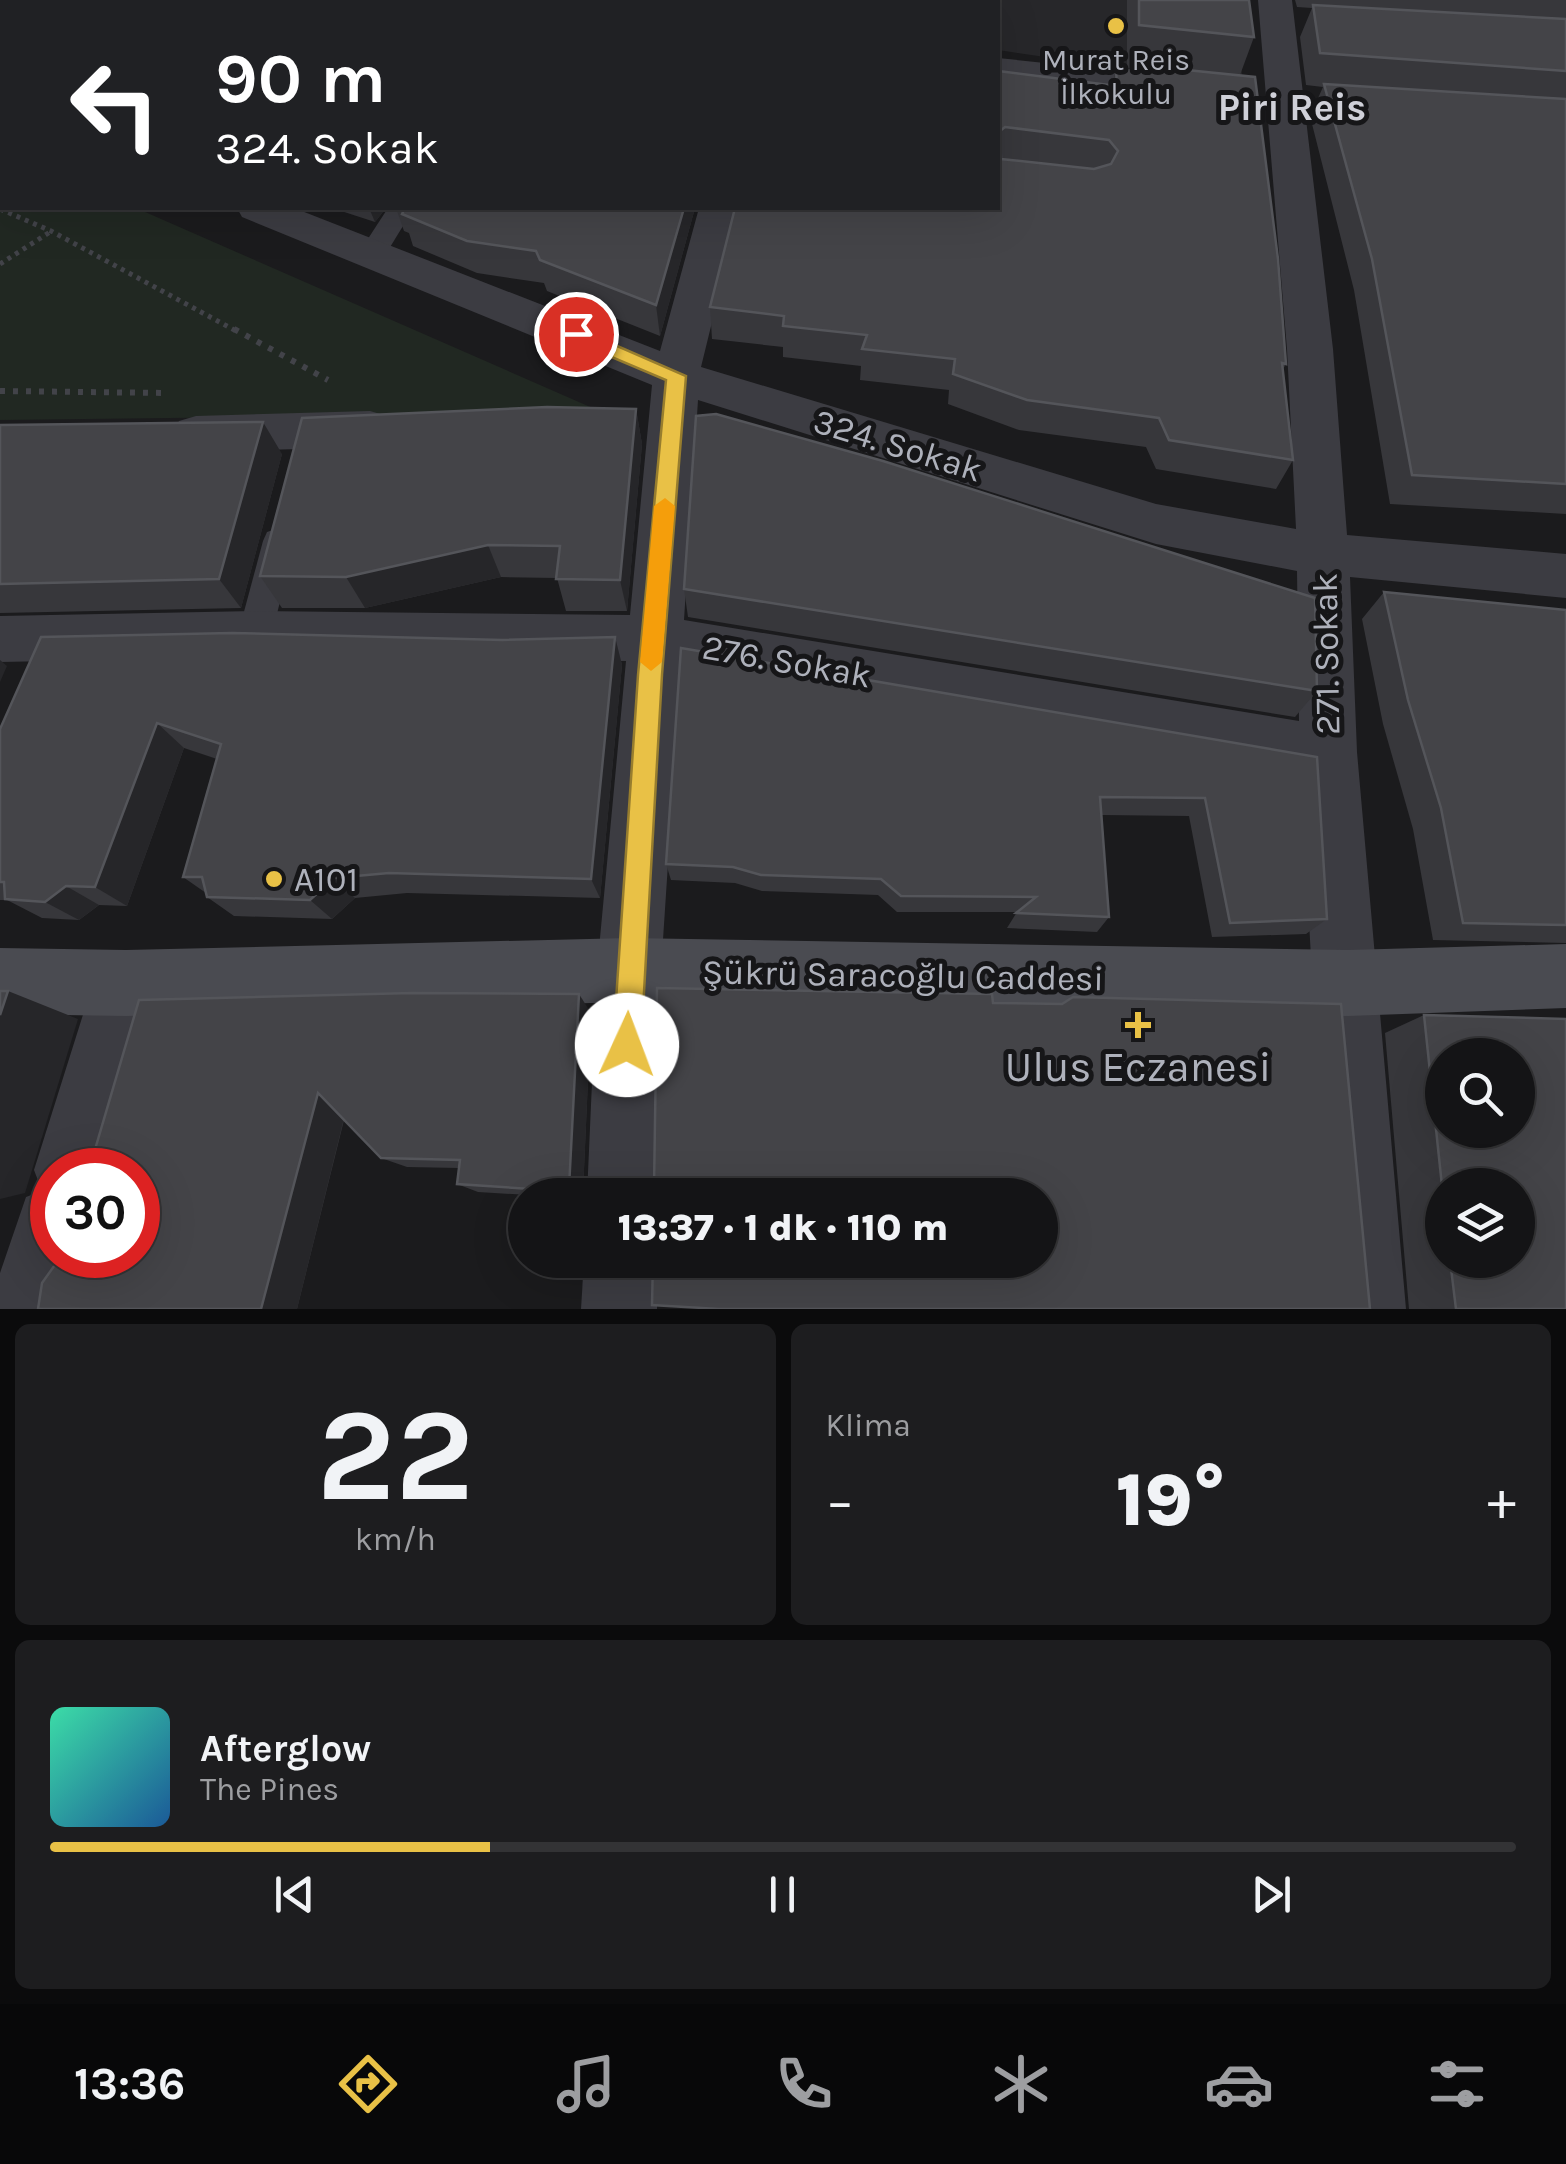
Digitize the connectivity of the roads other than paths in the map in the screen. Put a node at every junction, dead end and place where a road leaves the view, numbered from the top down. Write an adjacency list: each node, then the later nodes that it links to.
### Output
1 (1288, 15): 3 (street, 271. Sokak)
2 (1000, 69): 3 (street)
3 (1271, 97): 12 (street, 271. Sokak)
4 (262, 210): 7 (street, 324. Sokak)
5 (400, 210): 7 (lane)
6 (719, 210): 8 (street)
7 (374, 251): 8 (street, 324. Sokak)
8 (661, 403): 12 (street, 324. Sokak); 16 (street)
9 (167, 414): 10 (street)
10 (423, 427)
11 (282, 530): 14 (lane)
12 (1323, 554): 13 (street, 324. Sokak); 18 (street, 271. Sokak)
13 (1566, 576)
14 (254, 634): 15 (street, 276. Sokak); 16 (street, 276. Sokak)
15 (26, 638): 17 (street)
16 (653, 638): 18 (street, 276. Sokak); 19 (street)
17 (29, 688)
18 (1328, 752): 23 (street, 271. Sokak)
19 (629, 970): 22 (street, Şükrü Saracoğlu Caddesi); 23 (street, Şükrü Saracoğlu Caddesi); 25 (street)
20 (1566, 976): 23 (street, Şükrü Saracoğlu Caddesi)
21 (0, 981): 22 (street, Şükrü Saracoğlu Caddesi)
22 (126, 983): 24 (street)
23 (1348, 983): 30 (street, 271. Sokak)
24 (76, 1148)
25 (623, 1178)
26 (35, 1278): 28 (street)
27 (621, 1278): 29 (street)
28 (26, 1309)
29 (620, 1309)
30 (1368, 1309)

